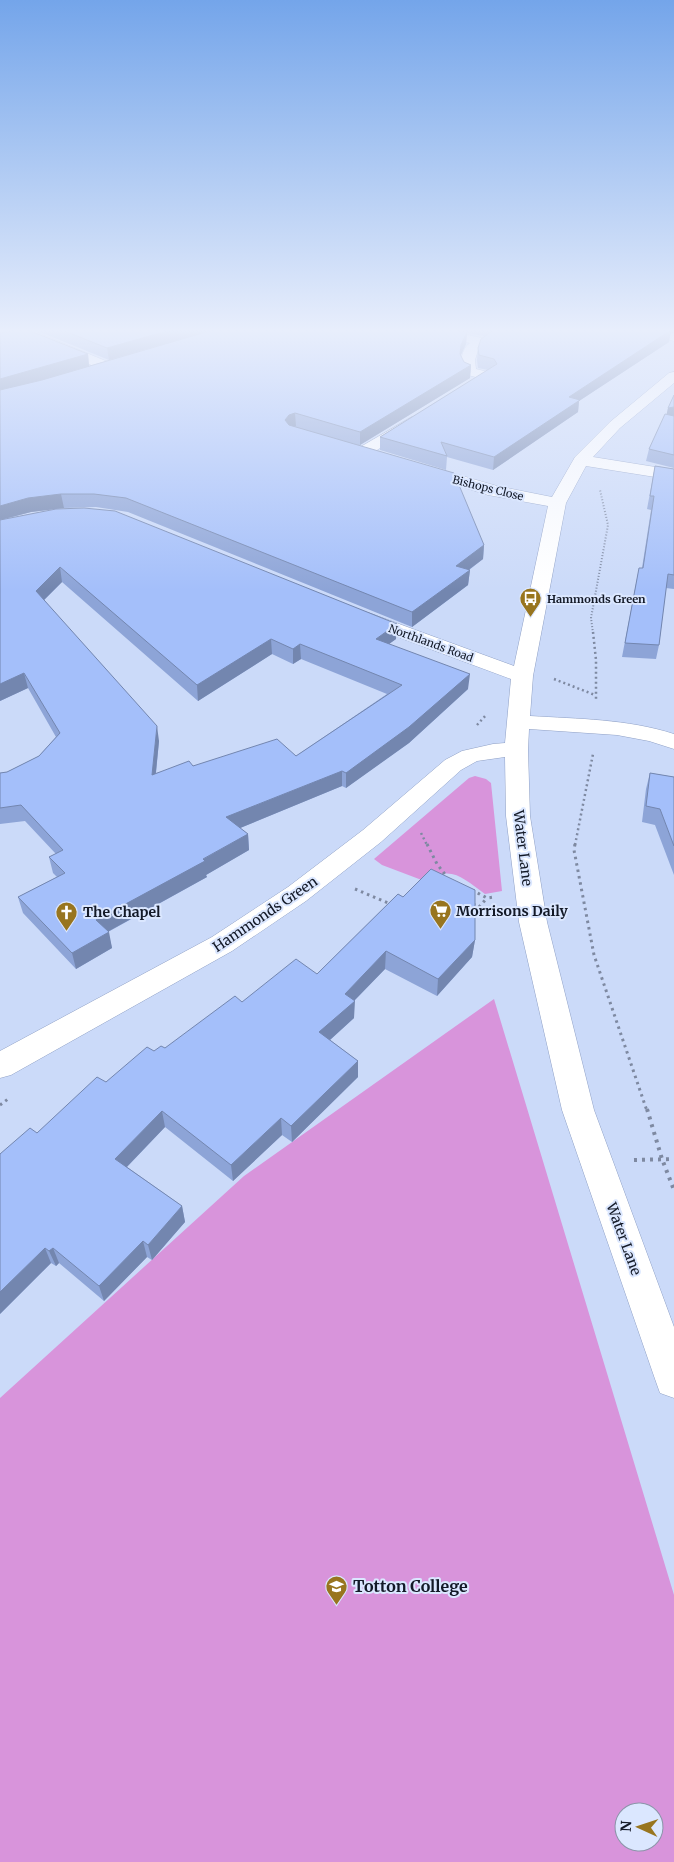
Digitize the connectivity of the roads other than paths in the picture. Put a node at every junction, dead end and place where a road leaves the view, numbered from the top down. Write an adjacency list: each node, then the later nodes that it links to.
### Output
1 (420, 417): 4 (street)
2 (625, 417): 6 (street, Water Lane)
3 (346, 447): 4 (street)
4 (363, 452): 5 (street)
5 (382, 458)
6 (592, 462): 8 (street); 9 (street, Water Lane)
7 (410, 466): 9 (street, Bishops Close)
8 (674, 475)
9 (557, 503): 11 (street, Water Lane)
10 (348, 611): 11 (street, Northlands Road)
11 (522, 676): 12 (street, Water Lane)
12 (518, 722): 13 (street); 14 (street, Water Lane)
13 (674, 742)
14 (516, 750): 15 (street, Hammonds Green); 16 (street, Water Lane)
15 (1, 1064)
16 (674, 1379)

